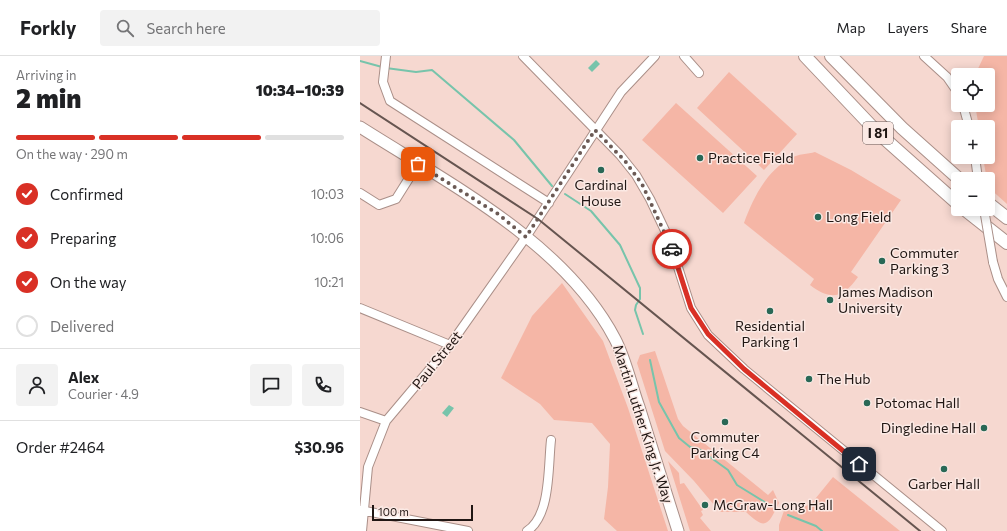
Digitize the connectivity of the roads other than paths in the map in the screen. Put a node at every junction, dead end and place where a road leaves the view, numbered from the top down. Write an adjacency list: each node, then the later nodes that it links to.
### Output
1 (386, 56): 16 (street)
2 (523, 56): 11 (street)
3 (655, 56): 11 (street, Paul Street)
4 (684, 56): 8 (street)
5 (804, 56): 15 (highway, I 81)
6 (831, 56): 13 (highway, I 81)
7 (924, 56): 9 (street)
8 (698, 73)
9 (951, 83)
10 (360, 127): 12 (main road, Martin Luther King Jr. Way)
11 (595, 130): 16 (street, Paul Street); 34 (street)
12 (418, 164): 14 (street); 21 (main road, Martin Luther King Jr. Way)
13 (951, 172)
14 (360, 194)
15 (951, 198)
16 (549, 203): 21 (street, Paul Street)
17 (995, 209): 20 (highway)
18 (973, 216): 22 (highway)
19 (985, 216): 23 (street, bridge)
20 (1007, 218)
21 (526, 237): 25 (street, Paul Street); 33 (main road, Martin Luther King Jr. Way)
22 (1007, 243)
23 (1007, 297)
24 (360, 308): 25 (street)
25 (450, 345): 27 (street, Paul Street)
26 (360, 412): 27 (street)
27 (386, 421): 29 (street, Paul Street)
28 (551, 440): 32 (street)
29 (361, 511): 30 (street, Paul Street); 31 (street)
30 (362, 531)
31 (468, 531)
32 (527, 531)
33 (678, 531)
34 (942, 531)

